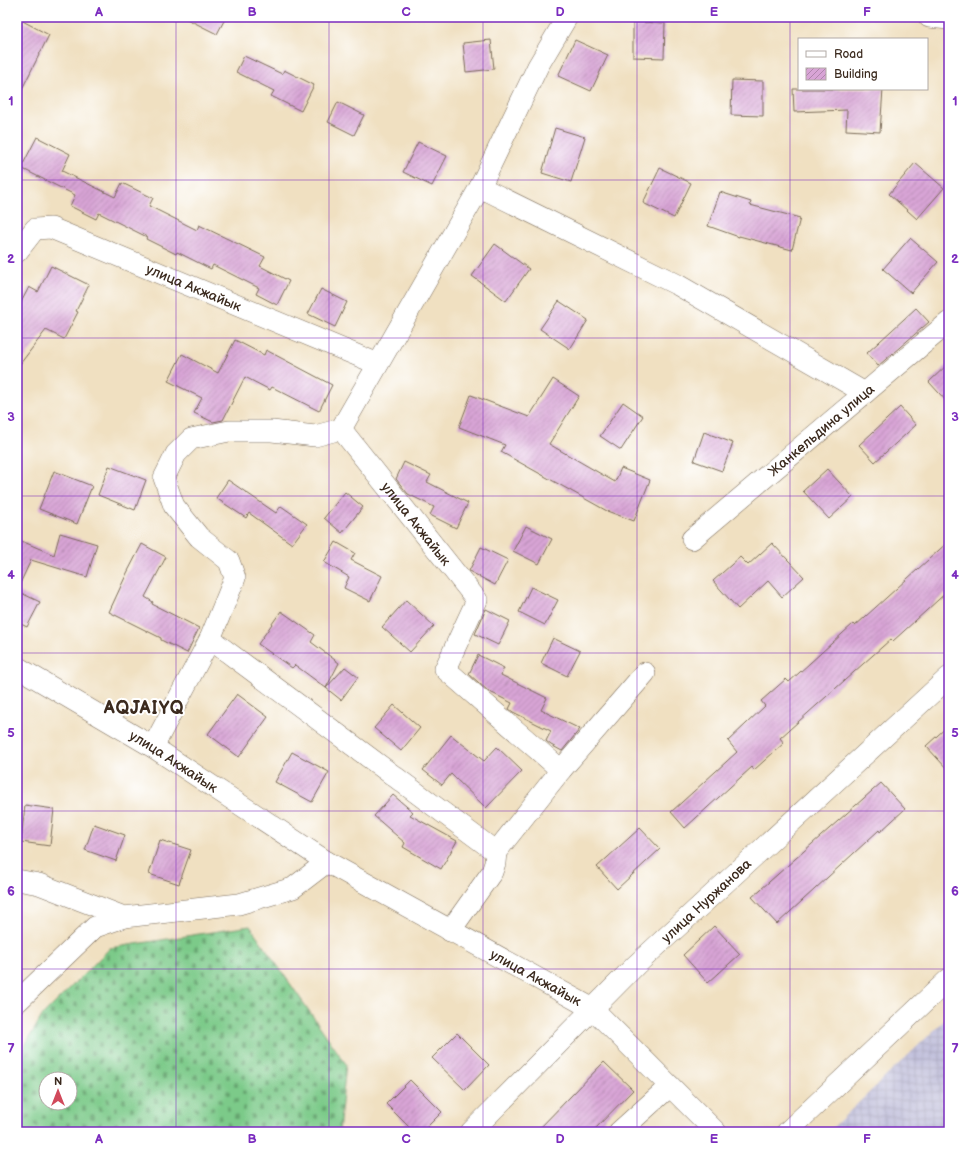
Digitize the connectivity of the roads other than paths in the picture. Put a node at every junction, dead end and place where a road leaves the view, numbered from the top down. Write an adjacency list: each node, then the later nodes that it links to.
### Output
1 (567, 17): 4 (street)
2 (929, 17): 3 (street)
3 (949, 20)
4 (480, 187): 7 (street); 8 (street)
5 (17, 252): 7 (street, улица Акжайык)
6 (949, 322): 8 (street, Жанкельдина улица)
7 (378, 364): 9 (street)
8 (865, 393): 10 (street, Жанкельдина улица)
9 (341, 429): 11 (street); 16 (street, улица Акжайык)
10 (692, 539)
11 (210, 639): 15 (street); 17 (street)
12 (17, 667): 15 (street, улица Акжайык)
13 (645, 672): 16 (street)
14 (949, 677): 24 (street, улица Нуржанова)
15 (153, 747): 18 (street, улица Акжайык)
16 (561, 770): 17 (street)
17 (496, 852): 21 (street)
18 (327, 862): 20 (street); 21 (street, улица Акжайык)
19 (17, 880): 20 (street)
20 (124, 918): 23 (street)
21 (450, 930): 24 (street, улица Акжайык)
22 (949, 979): 29 (street)
23 (17, 1002)
24 (592, 1009): 25 (street, улица Акжайык); 26 (street, улица Нуржанова)
25 (670, 1086): 27 (street); 28 (street, улица Акжайык)
26 (470, 1132)
27 (619, 1132)
28 (716, 1132)
29 (787, 1132)

